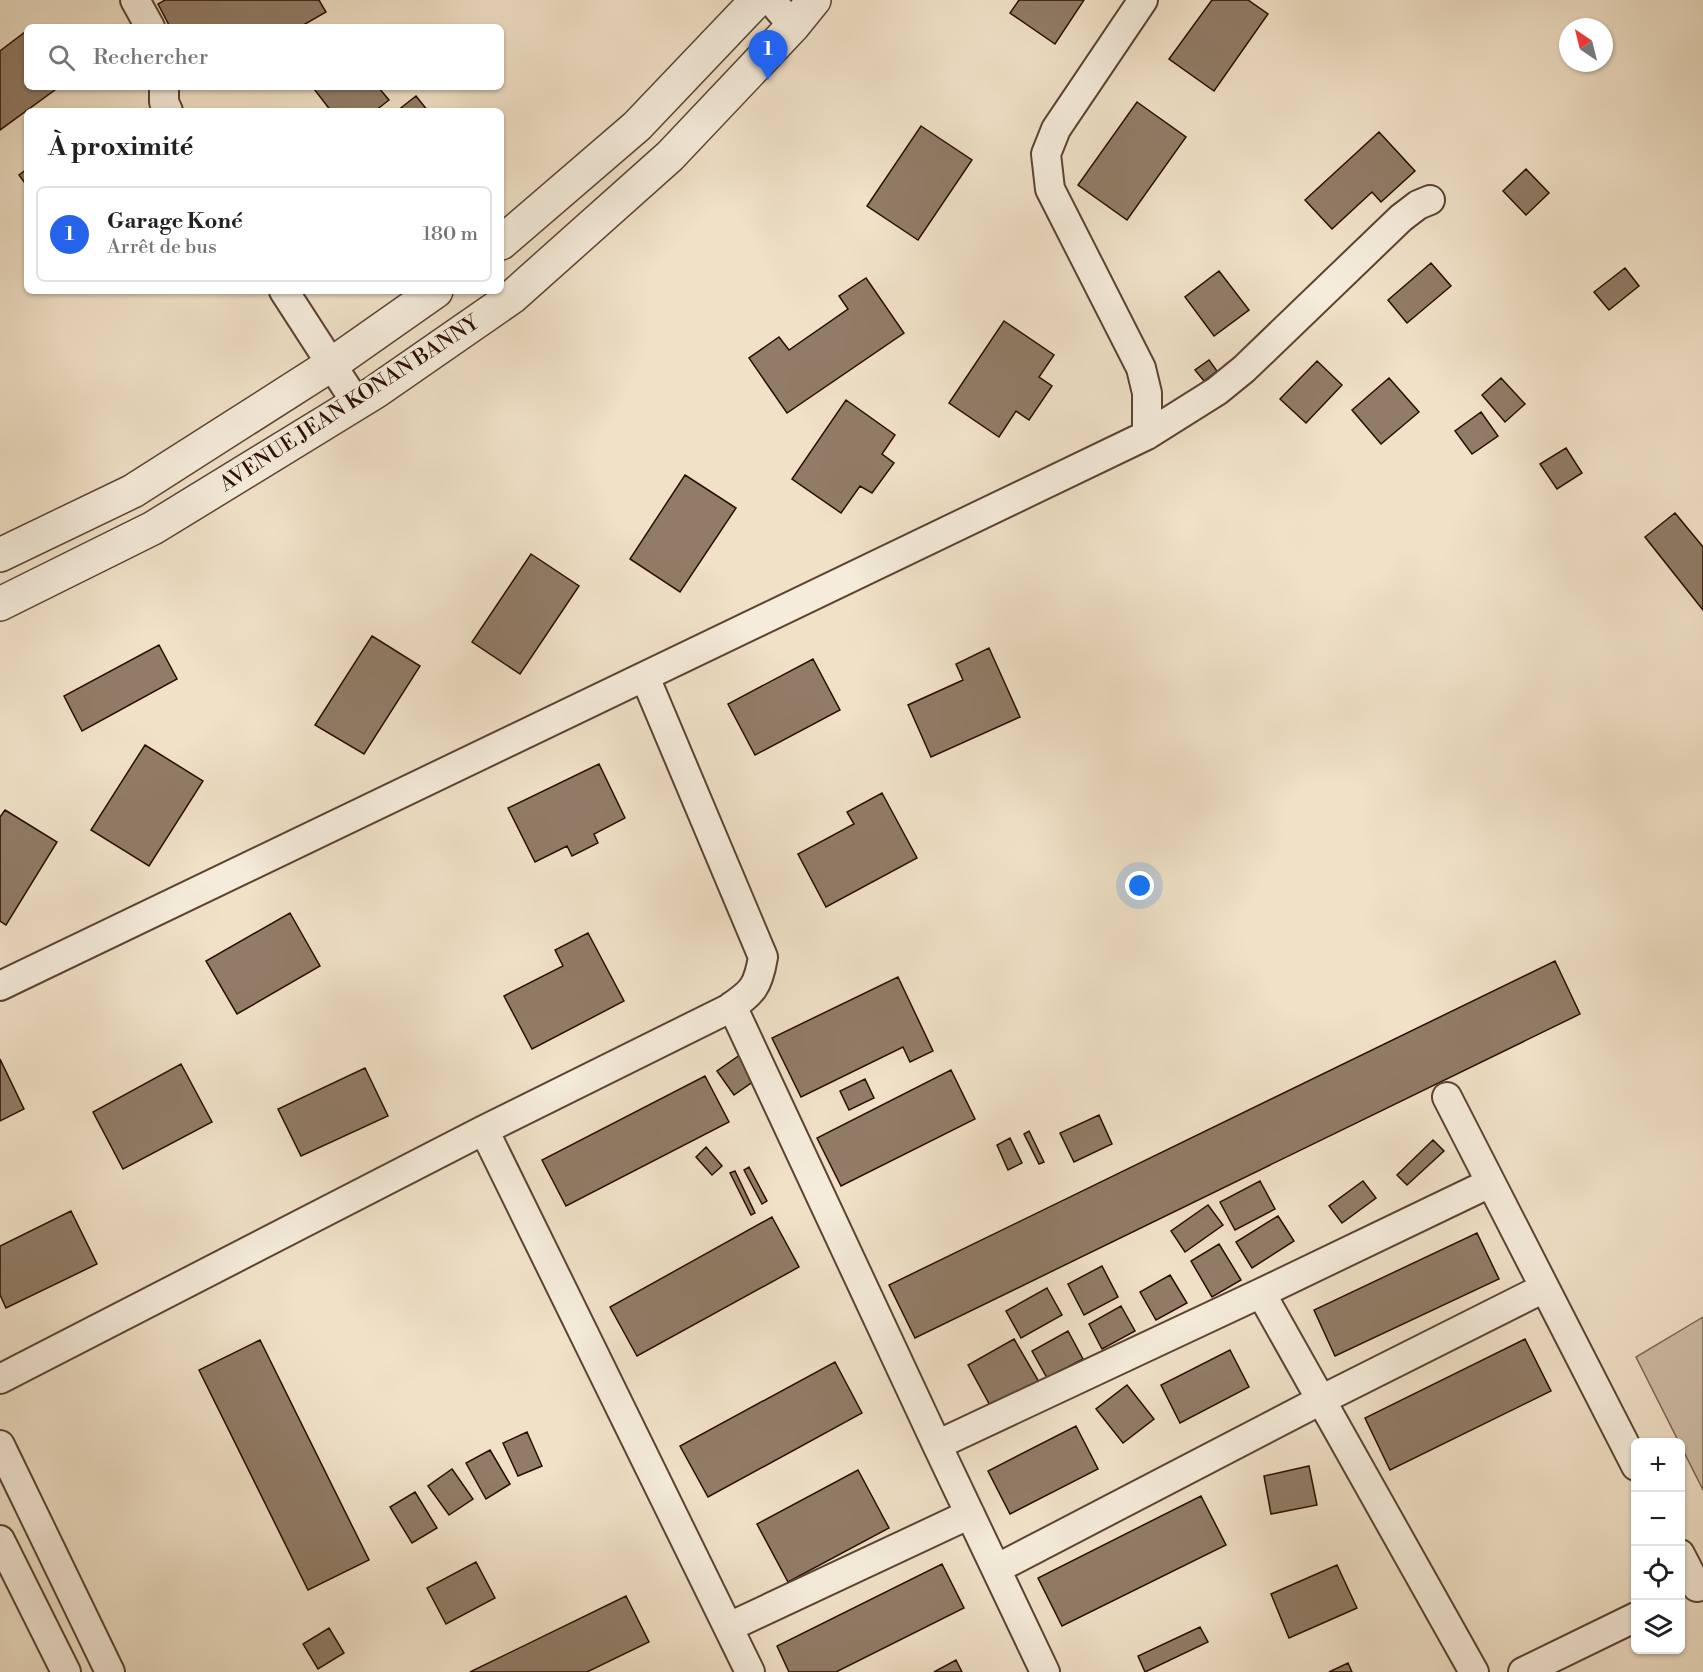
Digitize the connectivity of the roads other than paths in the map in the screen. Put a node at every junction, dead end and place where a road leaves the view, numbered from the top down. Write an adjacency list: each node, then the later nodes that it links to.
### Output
1 (135, 0): 6 (street)
2 (757, 0): 11 (street)
3 (771, 0): 7 (street)
4 (814, 0): 7 (street, AVENUE JEAN KONAN BANNY)
5 (1143, 0): 16 (street)
6 (148, 24)
7 (793, 26): 15 (street, AVENUE JEAN KONAN BANNY)
8 (164, 90): 9 (street)
9 (167, 108)
10 (1430, 200): 16 (street)
11 (504, 240)
12 (286, 294): 14 (street)
13 (432, 294): 14 (street, AVENUE JEAN KONAN BANNY)
14 (332, 364): 15 (street); 17 (street, AVENUE JEAN KONAN BANNY)
15 (357, 404): 18 (street, AVENUE JEAN KONAN BANNY)
16 (1147, 435): 19 (street)
17 (0, 555)
18 (0, 604)
19 (645, 677): 20 (street); 21 (street)
20 (0, 986)
21 (732, 1006): 23 (street); 30 (street)
22 (1447, 1097): 24 (street)
23 (484, 1130): 27 (street); 38 (street)
24 (1491, 1183): 25 (street); 26 (street)
25 (1544, 1288): 28 (street); 31 (street)
26 (1261, 1293): 28 (street); 30 (street)
27 (0, 1379)
28 (1321, 1400): 35 (street); 43 (street)
29 (0, 1445): 40 (street)
30 (937, 1445): 32 (street)
31 (1631, 1458)
32 (970, 1514): 35 (street); 38 (street)
33 (0, 1540): 39 (street)
34 (1685, 1566): 36 (street)
35 (996, 1569): 42 (street)
36 (1694, 1588)
37 (1631, 1619): 44 (street)
38 (729, 1627): 41 (street)
39 (66, 1672)
40 (110, 1672)
41 (750, 1672)
42 (1045, 1672)
43 (1474, 1672)
44 (1523, 1672)

